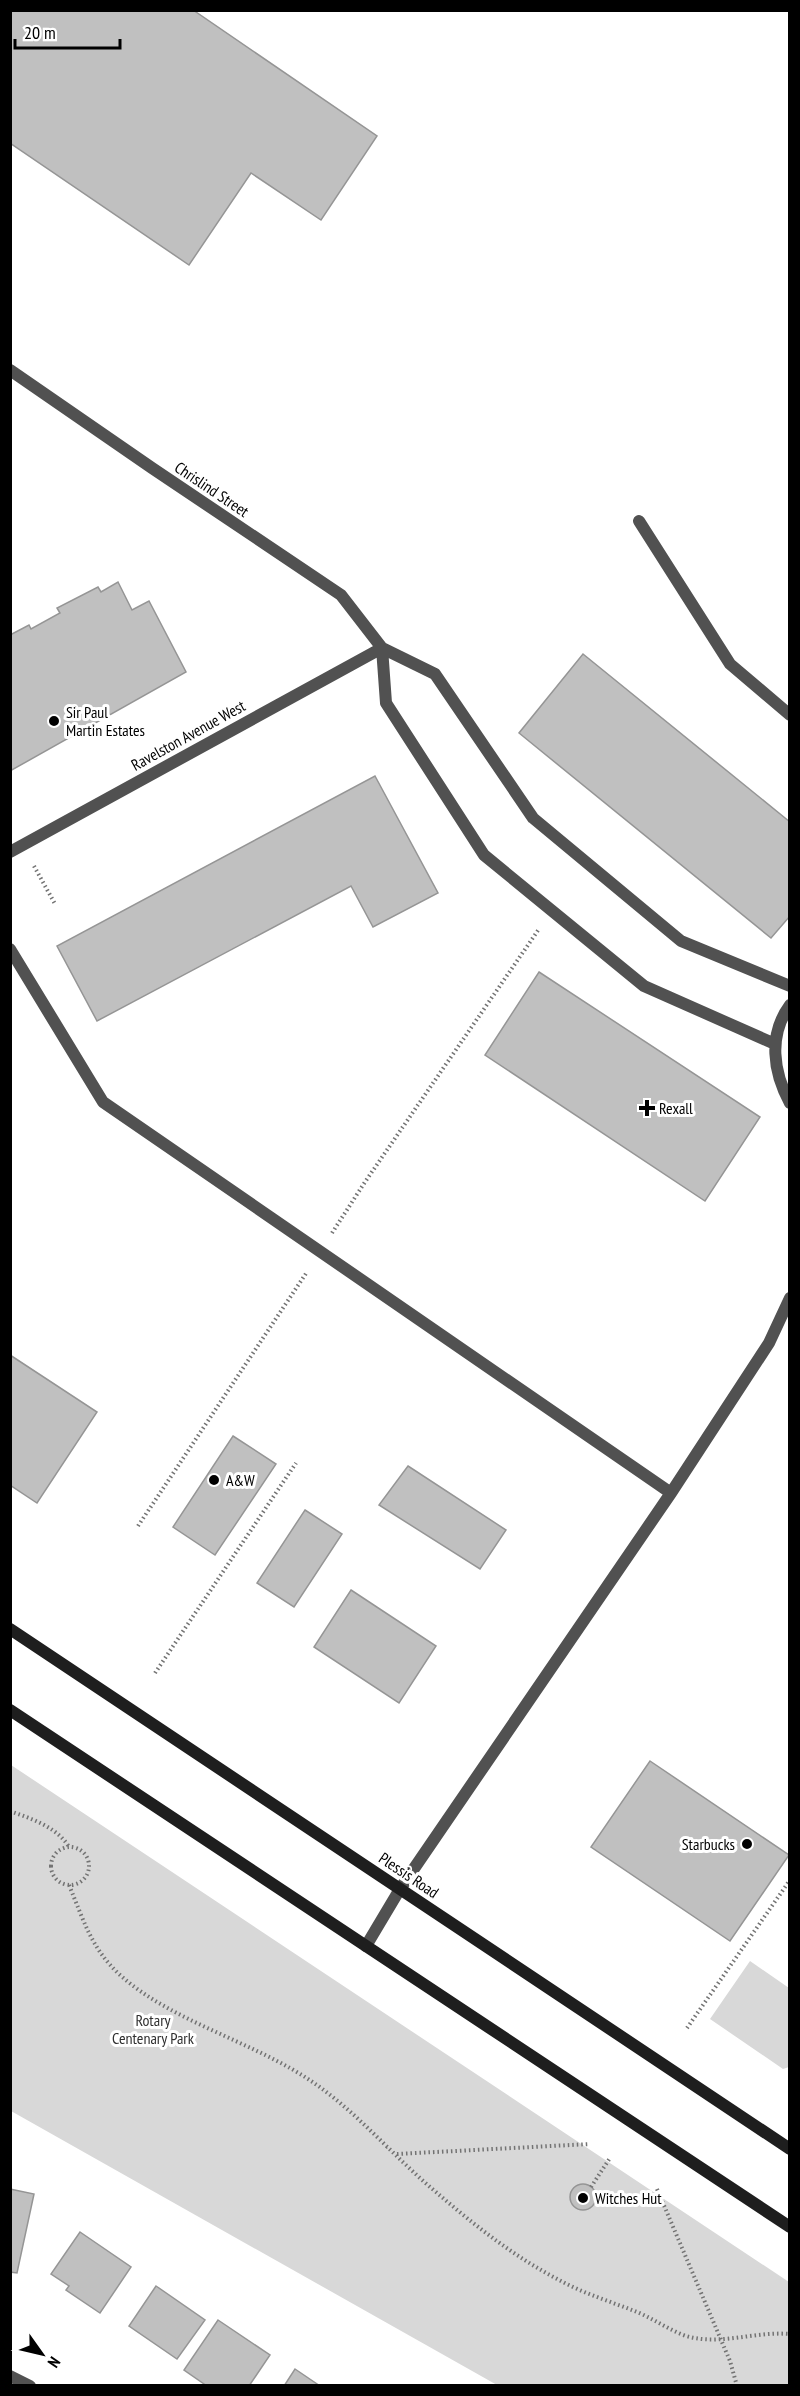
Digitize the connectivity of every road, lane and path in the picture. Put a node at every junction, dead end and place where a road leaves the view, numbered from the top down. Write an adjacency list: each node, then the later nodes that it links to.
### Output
1 (10, 370): 3 (street, Chrislind Street)
2 (639, 522): 4 (street)
3 (382, 648): 5 (street, Ravelston Avenue West); 8 (street); 10 (street)
4 (789, 715)
5 (10, 852)
6 (540, 928): 12 (path)
7 (10, 949): 12 (street)
8 (789, 986)
9 (789, 1005): 10 (street)
10 (775, 1044): 11 (street)
11 (789, 1103)
12 (321, 1251): 15 (street); 16 (path)
13 (789, 1298): 15 (street)
14 (296, 1463): 18 (path)
15 (672, 1493): 24 (street)
16 (138, 1526)
17 (10, 1629): 24 (main road, Plessis Road)
18 (155, 1673)
19 (10, 1710): 25 (main road)
20 (10, 1811): 21 (path)
21 (69, 1847): 23 (path); 23 (path)
22 (789, 1880): 26 (path)
23 (69, 1885): 29 (path)
24 (400, 1889): 25 (street); 28 (main road, Plessis Road)
25 (366, 1946): 33 (main road)
26 (687, 2028)
27 (590, 2144): 29 (path)
28 (789, 2149)
29 (397, 2154): 35 (path)
30 (610, 2158): 31 (path)
31 (591, 2187)
32 (657, 2189): 35 (path)
33 (789, 2227)
34 (789, 2334): 35 (path)
35 (721, 2340): 38 (path)
36 (10, 2376): 37 (street)
37 (30, 2385)
38 (737, 2385)

